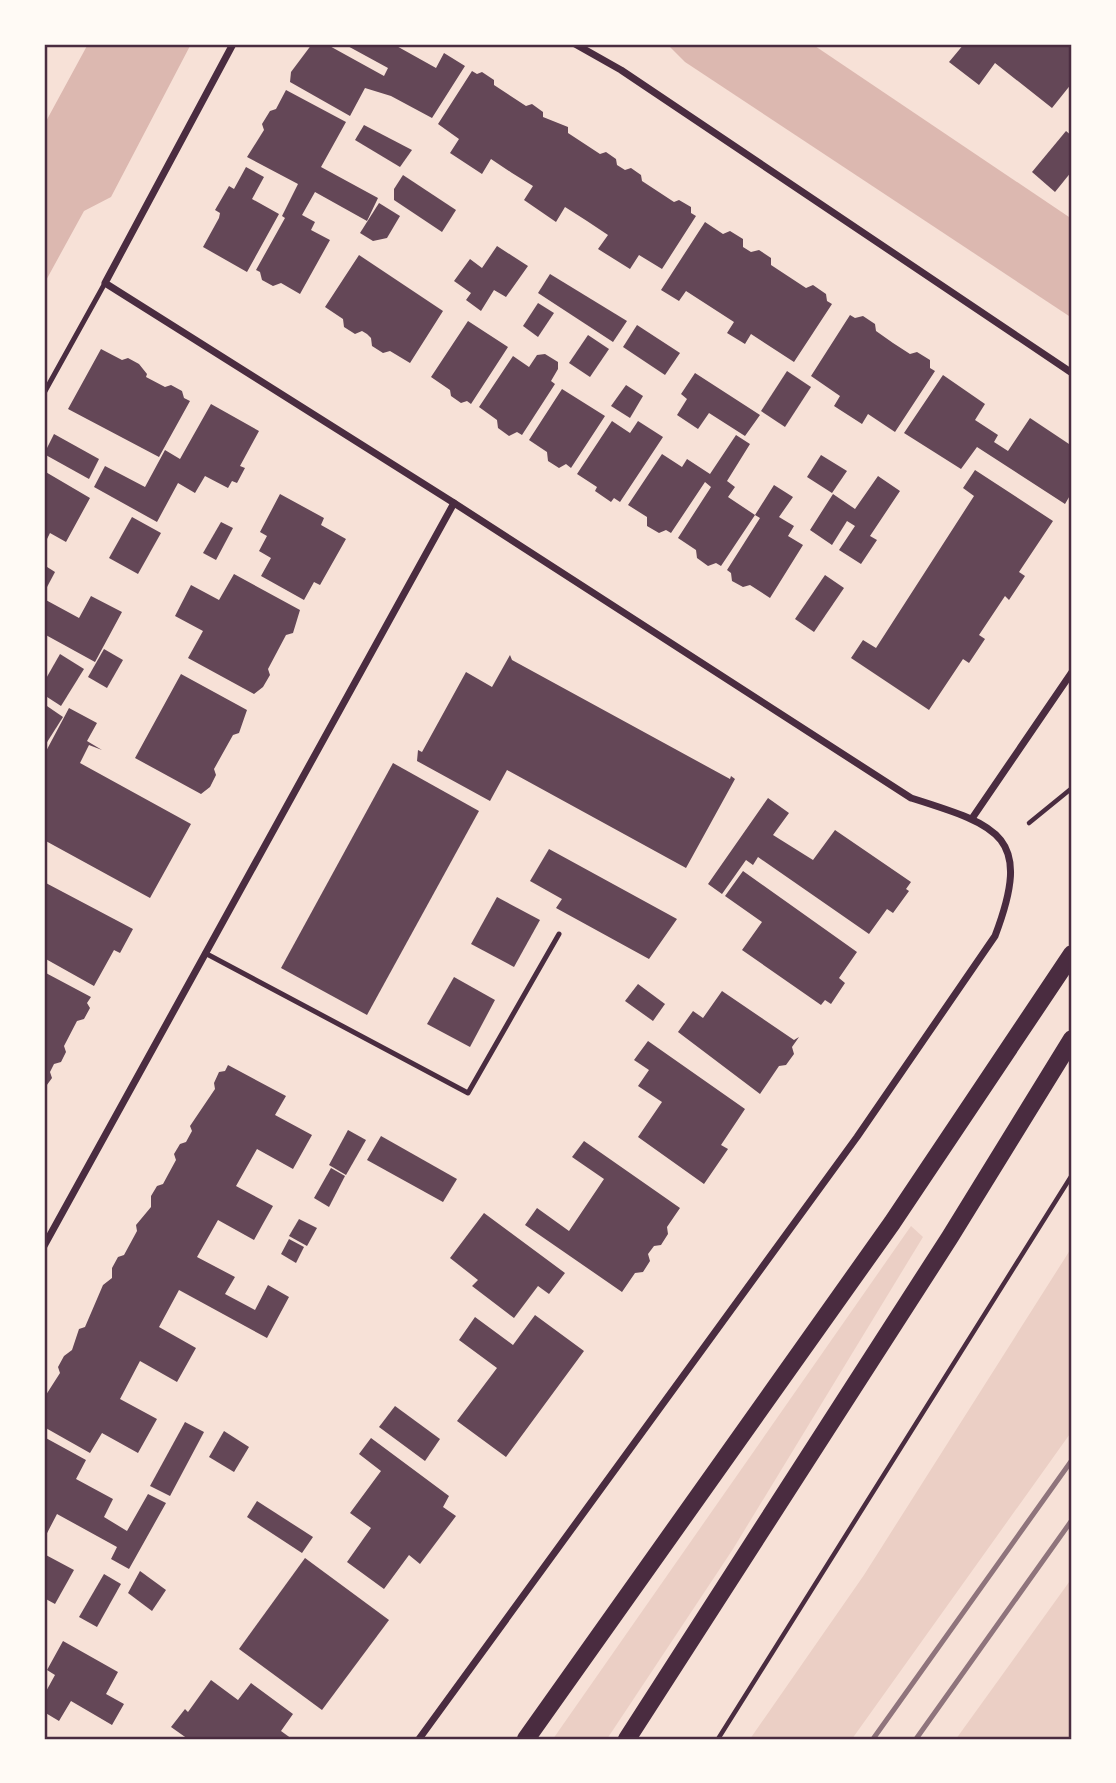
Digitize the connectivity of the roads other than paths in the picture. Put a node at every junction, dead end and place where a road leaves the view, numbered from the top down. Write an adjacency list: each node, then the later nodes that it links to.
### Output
1 (233, 44): 3 (street)
2 (575, 44): 4 (street)
3 (105, 283): 5 (lane); 6 (street)
4 (1072, 373)
5 (44, 393)
6 (454, 503): 8 (street); 10 (street)
7 (1072, 672): 8 (street)
8 (973, 817): 14 (street)
9 (559, 934): 10 (lane)
10 (205, 953): 13 (street)
11 (1072, 954): 15 (main road)
12 (1072, 1039): 16 (main road)
13 (44, 1246)
14 (419, 1739)
15 (526, 1739)
16 (626, 1739)

